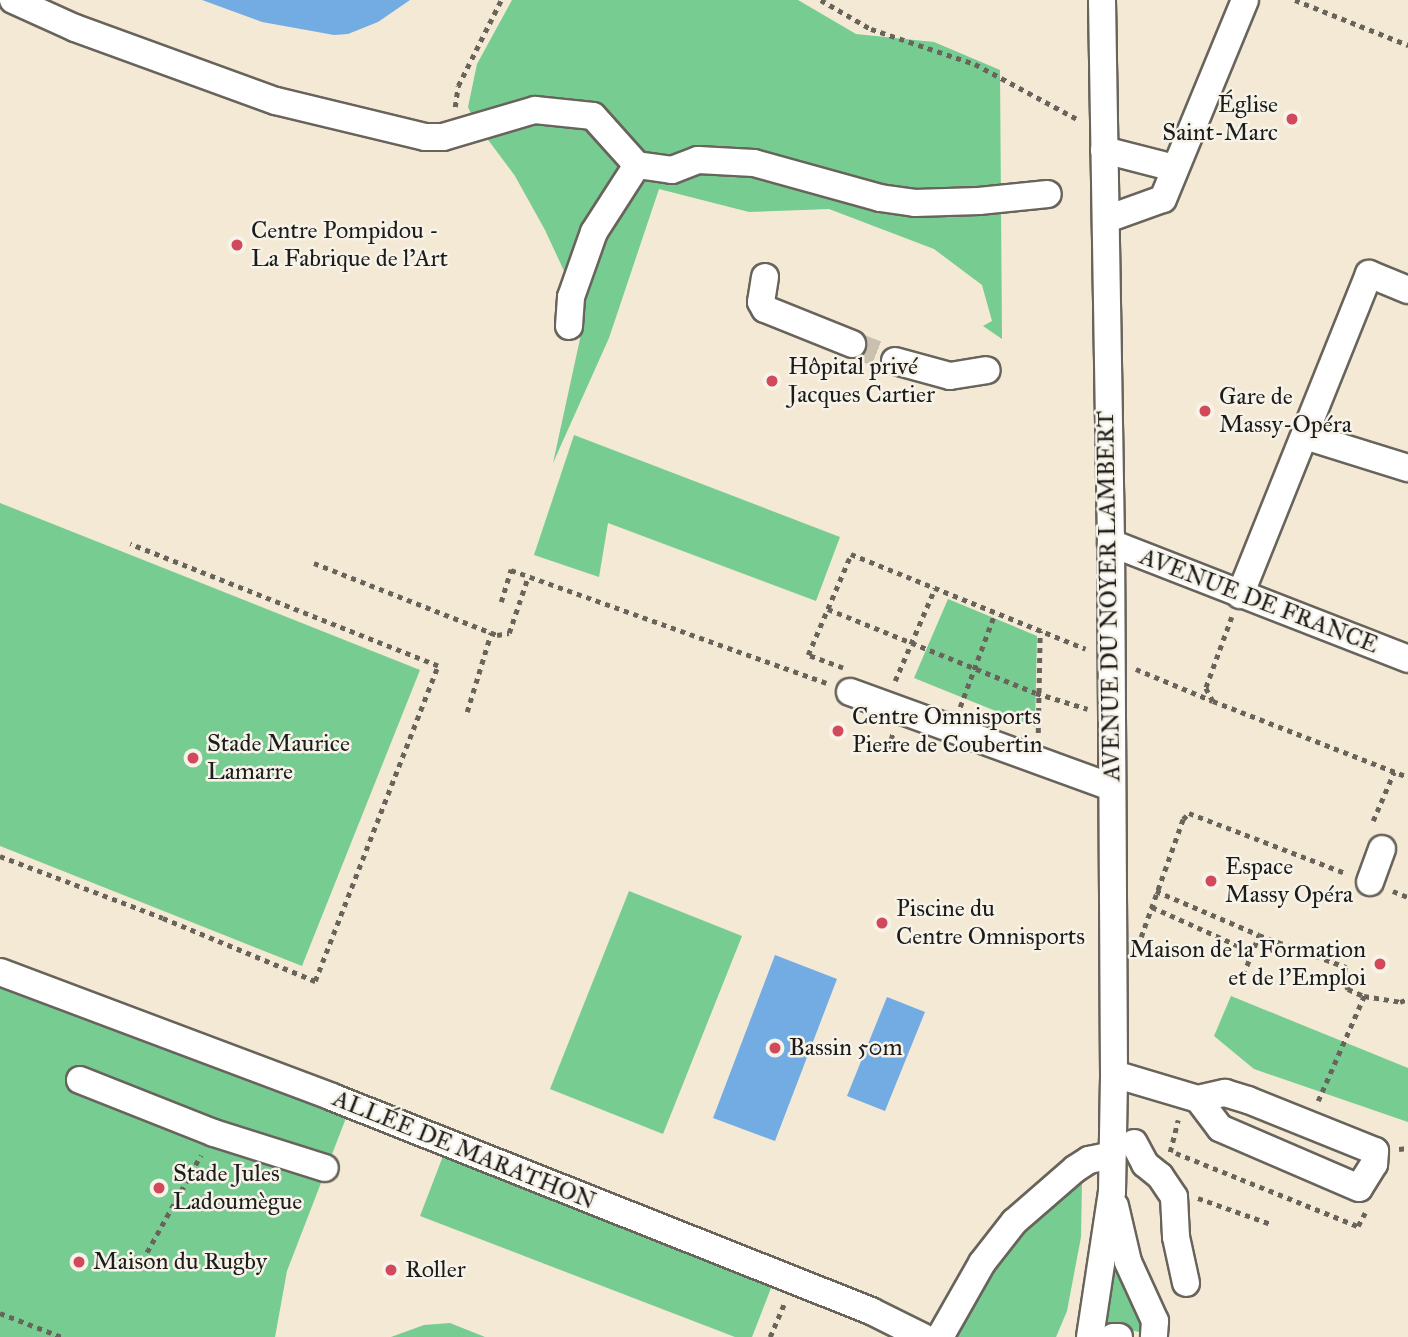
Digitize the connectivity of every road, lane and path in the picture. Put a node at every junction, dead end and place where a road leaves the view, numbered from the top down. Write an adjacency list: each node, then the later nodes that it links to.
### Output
1 (13, 0): 8 (street)
2 (501, 0): 8 (path)
3 (821, 0): 9 (path)
4 (1102, 0): 9 (street, AVENUE DU NOYER LAMBERT)
5 (1245, 0): 11 (street)
6 (1295, 0): 7 (path)
7 (1408, 45)
8 (457, 132): 10 (street)
9 (1104, 141): 11 (street); 13 (street, AVENUE DU NOYER LAMBERT)
10 (637, 166): 12 (street); 16 (street)
11 (1174, 168): 13 (street)
12 (1048, 194)
13 (1107, 219): 22 (street, AVENUE DU NOYER LAMBERT)
14 (765, 277): 17 (street)
15 (1408, 290): 20 (street)
16 (569, 326)
17 (852, 344)
18 (895, 361): 19 (street)
19 (987, 370)
20 (1305, 436): 21 (street); 27 (street)
21 (1408, 468)
22 (1111, 543): 27 (street, AVENUE DE FRANCE); 39 (street, AVENUE DU NOYER LAMBERT)
23 (130, 544): 47 (path)
24 (314, 563): 31 (path)
25 (528, 577): 28 (path); 31 (path); 35 (path)
26 (935, 588): 29 (path); 30 (path); 32 (path)
27 (1240, 595): 33 (street, AVENUE DE FRANCE); 42 (path)
28 (501, 602)
29 (828, 609): 32 (path); 35 (path)
30 (995, 613): 34 (path); 36 (path)
31 (491, 633): 38 (path)
32 (912, 643): 34 (path); 37 (path)
33 (1408, 659)
34 (975, 668): 36 (path); 40 (path)
35 (850, 692): 37 (street)
36 (1039, 694): 39 (path); 41 (path)
37 (885, 705): 40 (street)
38 (467, 712)
39 (1111, 716): 44 (street, AVENUE DU NOYER LAMBERT)
40 (951, 730): 44 (street)
41 (1038, 737)
42 (1394, 772): 43 (path); 45 (path)
43 (1408, 777)
44 (1111, 787): 59 (street, AVENUE DU NOYER LAMBERT)
45 (1373, 821)
46 (1382, 849): 48 (street)
47 (0, 856)
48 (1370, 882): 49 (path); 50 (path)
49 (1156, 891): 51 (path); 52 (path)
50 (1408, 897)
51 (1152, 907): 53 (path); 54 (path)
52 (1259, 934): 54 (path); 57 (path)
53 (1141, 937)
54 (1252, 952): 56 (path)
55 (0, 972): 70 (street, ALLÉE DE MARATHON)
56 (1243, 975)
57 (1364, 996): 58 (path); 62 (path)
58 (1408, 999)
59 (1114, 1074): 61 (street); 64 (street, AVENUE DU NOYER LAMBERT)
60 (80, 1080): 63 (street)
61 (1192, 1097): 62 (street); 62 (street); 66 (path)
62 (1308, 1125)
63 (214, 1133): 65 (street); 69 (path)
64 (1123, 1149): 66 (street); 67 (street, AVENUE DU NOYER LAMBERT); 76 (street)
65 (325, 1168)
66 (1164, 1182): 68 (path); 71 (street)
67 (1112, 1192): 77 (street, AVENUE DU NOYER LAMBERT); 80 (street, AVENUE DU NOYER LAMBERT)
68 (1270, 1224)
69 (142, 1261)
70 (794, 1280): 74 (path); 75 (street, ALLÉE DE MARATHON)
71 (1186, 1283)
72 (0, 1313): 73 (path)
73 (62, 1337)
74 (770, 1337)
75 (923, 1337)
76 (940, 1337)
77 (1090, 1337)
78 (1113, 1337): 79 (street)
79 (1119, 1337)
80 (1154, 1337)

